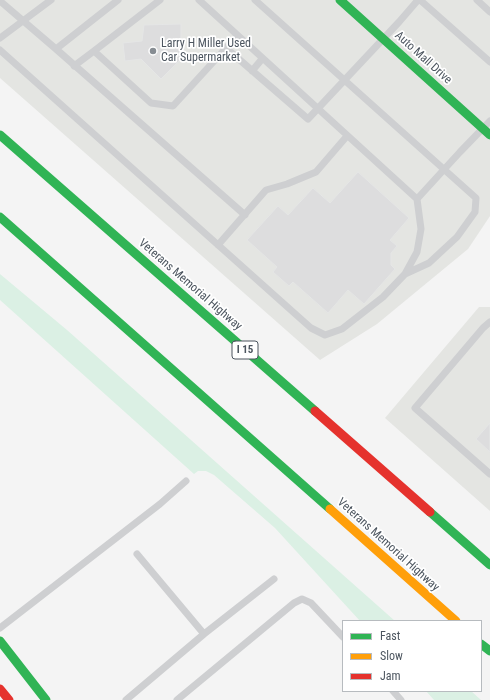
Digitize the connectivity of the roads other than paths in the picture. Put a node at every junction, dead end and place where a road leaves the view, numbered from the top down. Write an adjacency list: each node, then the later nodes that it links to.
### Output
1 (51, 0): 11 (lane)
2 (118, 0): 16 (lane)
3 (160, 0): 18 (lane)
4 (199, 0): 12 (lane)
5 (255, 0): 23 (lane)
6 (340, 0): 14 (main road, Auto Mall Drive)
7 (419, 0): 14 (lane); 20 (lane)
8 (477, 0): 10 (lane)
9 (0, 1): 11 (lane)
10 (490, 12)
11 (23, 21): 13 (lane); 16 (lane)
12 (237, 36): 15 (lane); 19 (lane)
13 (0, 38)
14 (383, 39): 23 (lane); 28 (main road, Auto Mall Drive)
15 (226, 48): 18 (lane); 22 (lane)
16 (56, 49): 21 (lane)
17 (0, 50): 35 (lane)
18 (94, 51): 21 (lane)
19 (262, 59): 22 (lane); 24 (lane)
20 (490, 62)
21 (74, 66): 33 (lane)
22 (252, 71): 25 (lane)
23 (345, 80): 26 (lane); 31 (lane)
24 (291, 85): 25 (lane); 26 (lane)
25 (282, 96): 26 (lane)
26 (317, 109): 30 (lane)
27 (490, 121): 28 (lane)
28 (487, 132): 31 (lane)
29 (0, 135): 41 (main road, Veterans Memorial Highway / I 15)
30 (347, 136): 32 (lane); 33 (lane)
31 (444, 170): 32 (lane); 36 (lane)
32 (418, 200): 36 (lane)
33 (245, 215): 35 (lane)
34 (0, 217): 43 (main road, Veterans Memorial Highway)
35 (218, 245): 36 (lane)
36 (405, 274)
37 (490, 322): 38 (lane)
38 (490, 474)
39 (186, 481): 44 (lane)
40 (136, 554): 45 (lane)
41 (490, 565)
42 (274, 579): 45 (lane)
43 (455, 620)
44 (0, 628)
45 (204, 634): 54 (lane)
46 (342, 637): 55 (lane)
47 (0, 641): 53 (main road)
48 (482, 645): 49 (main road)
49 (490, 652)
50 (0, 689): 52 (main road)
51 (394, 692): 56 (lane)
52 (9, 700)
53 (46, 700)
54 (126, 700)
55 (177, 700)
56 (401, 700)

